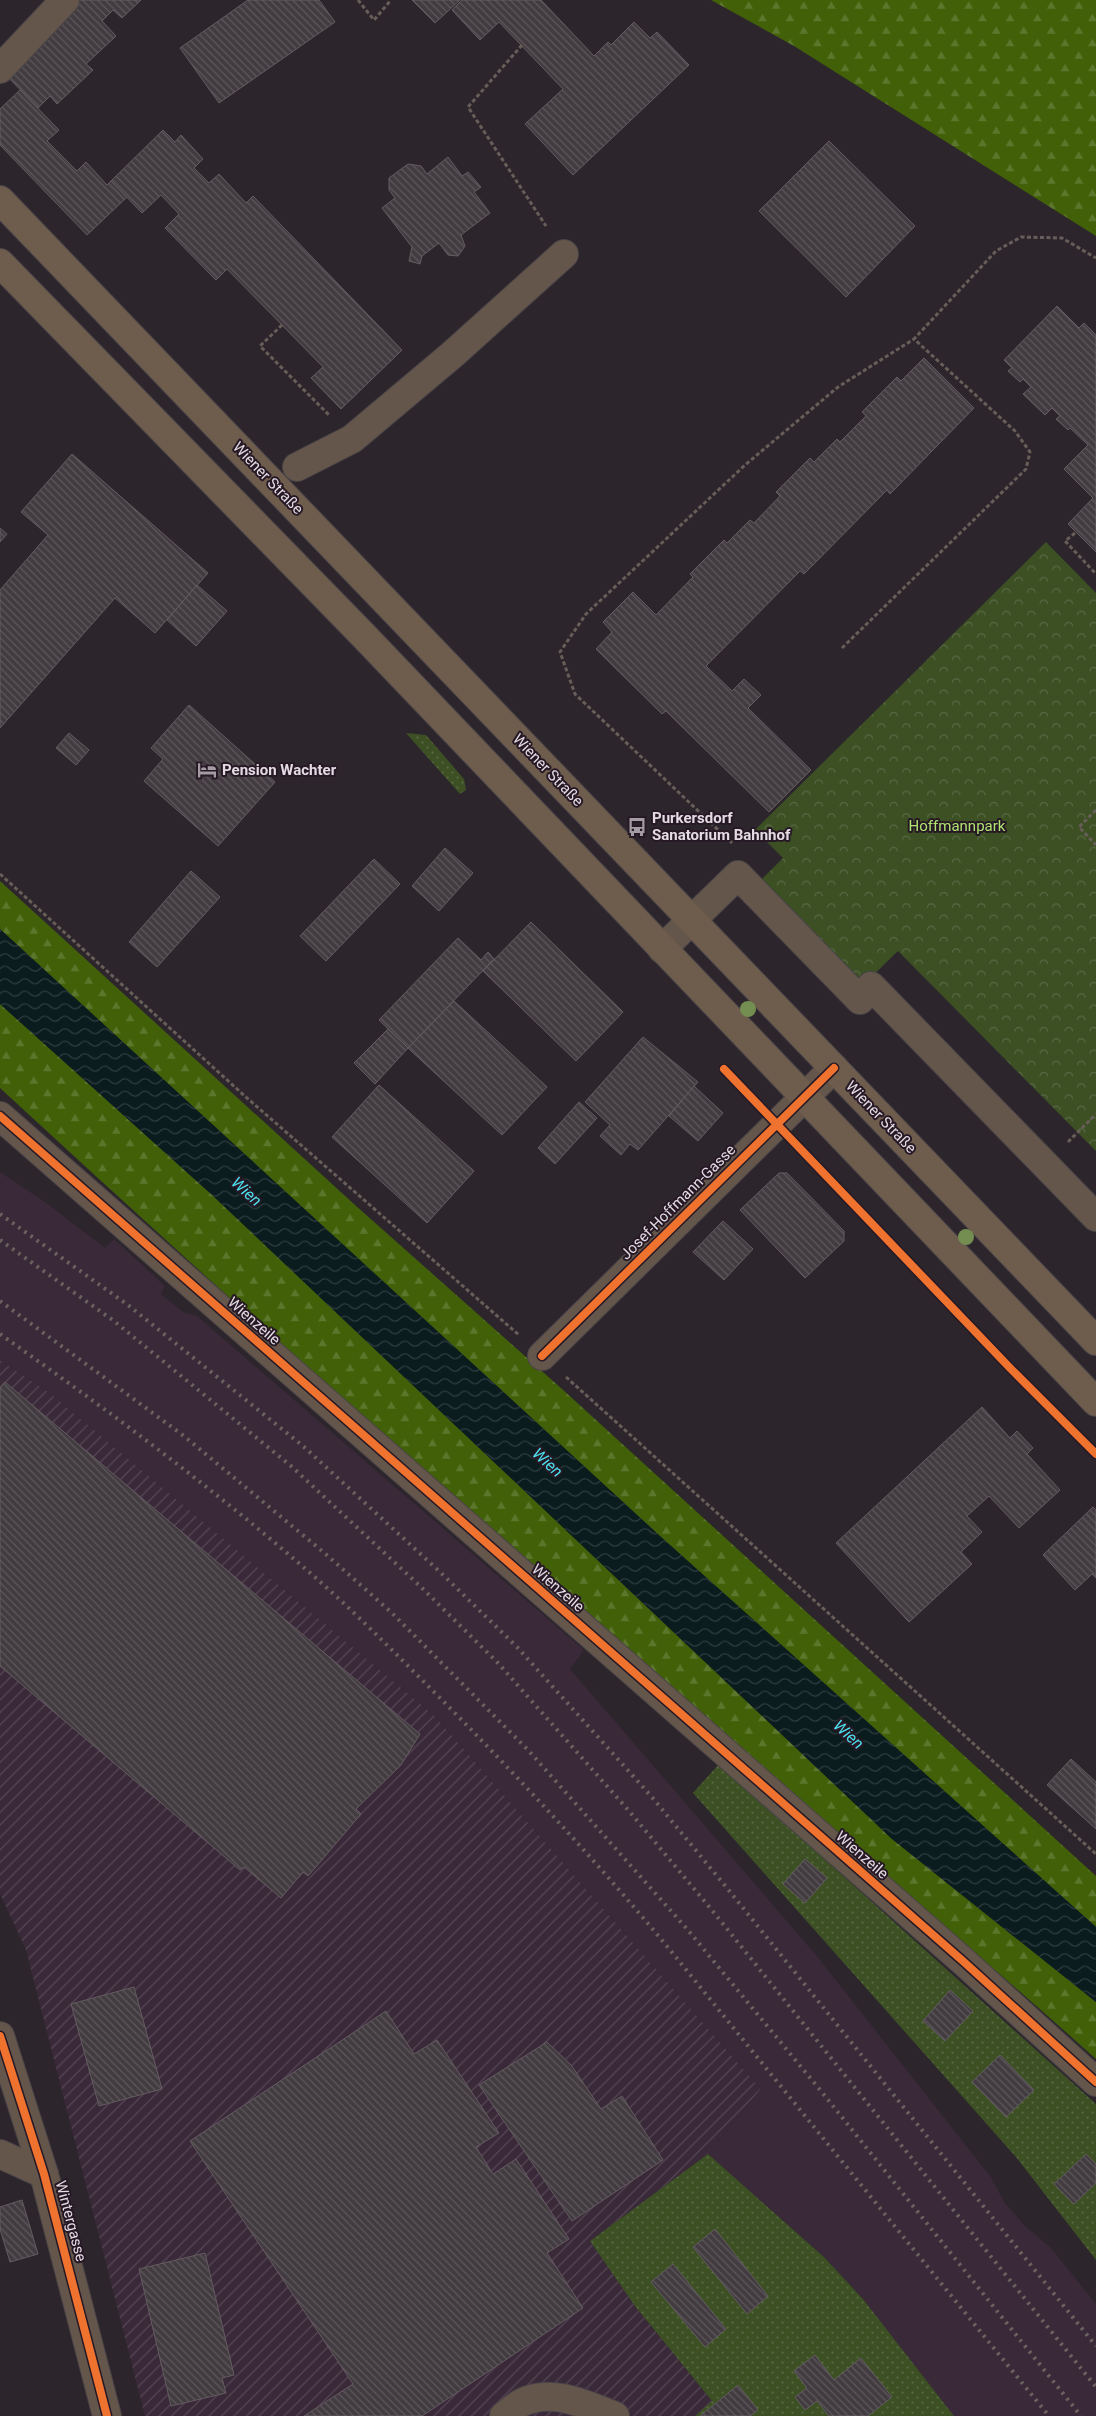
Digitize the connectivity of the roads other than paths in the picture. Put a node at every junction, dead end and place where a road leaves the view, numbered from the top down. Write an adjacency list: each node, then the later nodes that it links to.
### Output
1 (65, 0): 2 (street)
2 (0, 69)
3 (0, 200): 7 (main road, Wiener Straße)
4 (564, 254): 6 (street)
5 (0, 263): 8 (main road)
6 (297, 467)
7 (692, 921): 8 (street); 9 (main road, Wiener Straße); 12 (street)
8 (662, 949): 10 (main road)
9 (834, 1068): 10 (street, Josef-Hoffmann-Gasse); 13 (main road, Wiener Straße)
10 (805, 1096): 14 (street, Josef-Hoffmann-Gasse); 15 (main road)
11 (0, 1116): 17 (street, Wienzeile)
12 (1096, 1217)
13 (1096, 1340)
14 (542, 1356)
15 (1096, 1402)
16 (0, 2036): 19 (street, Wintergasse)
17 (1096, 2082)
18 (0, 2154): 19 (street)
19 (44, 2174): 20 (street, Wintergasse)
20 (107, 2416)
21 (504, 2416): 22 (street)
22 (615, 2416)

